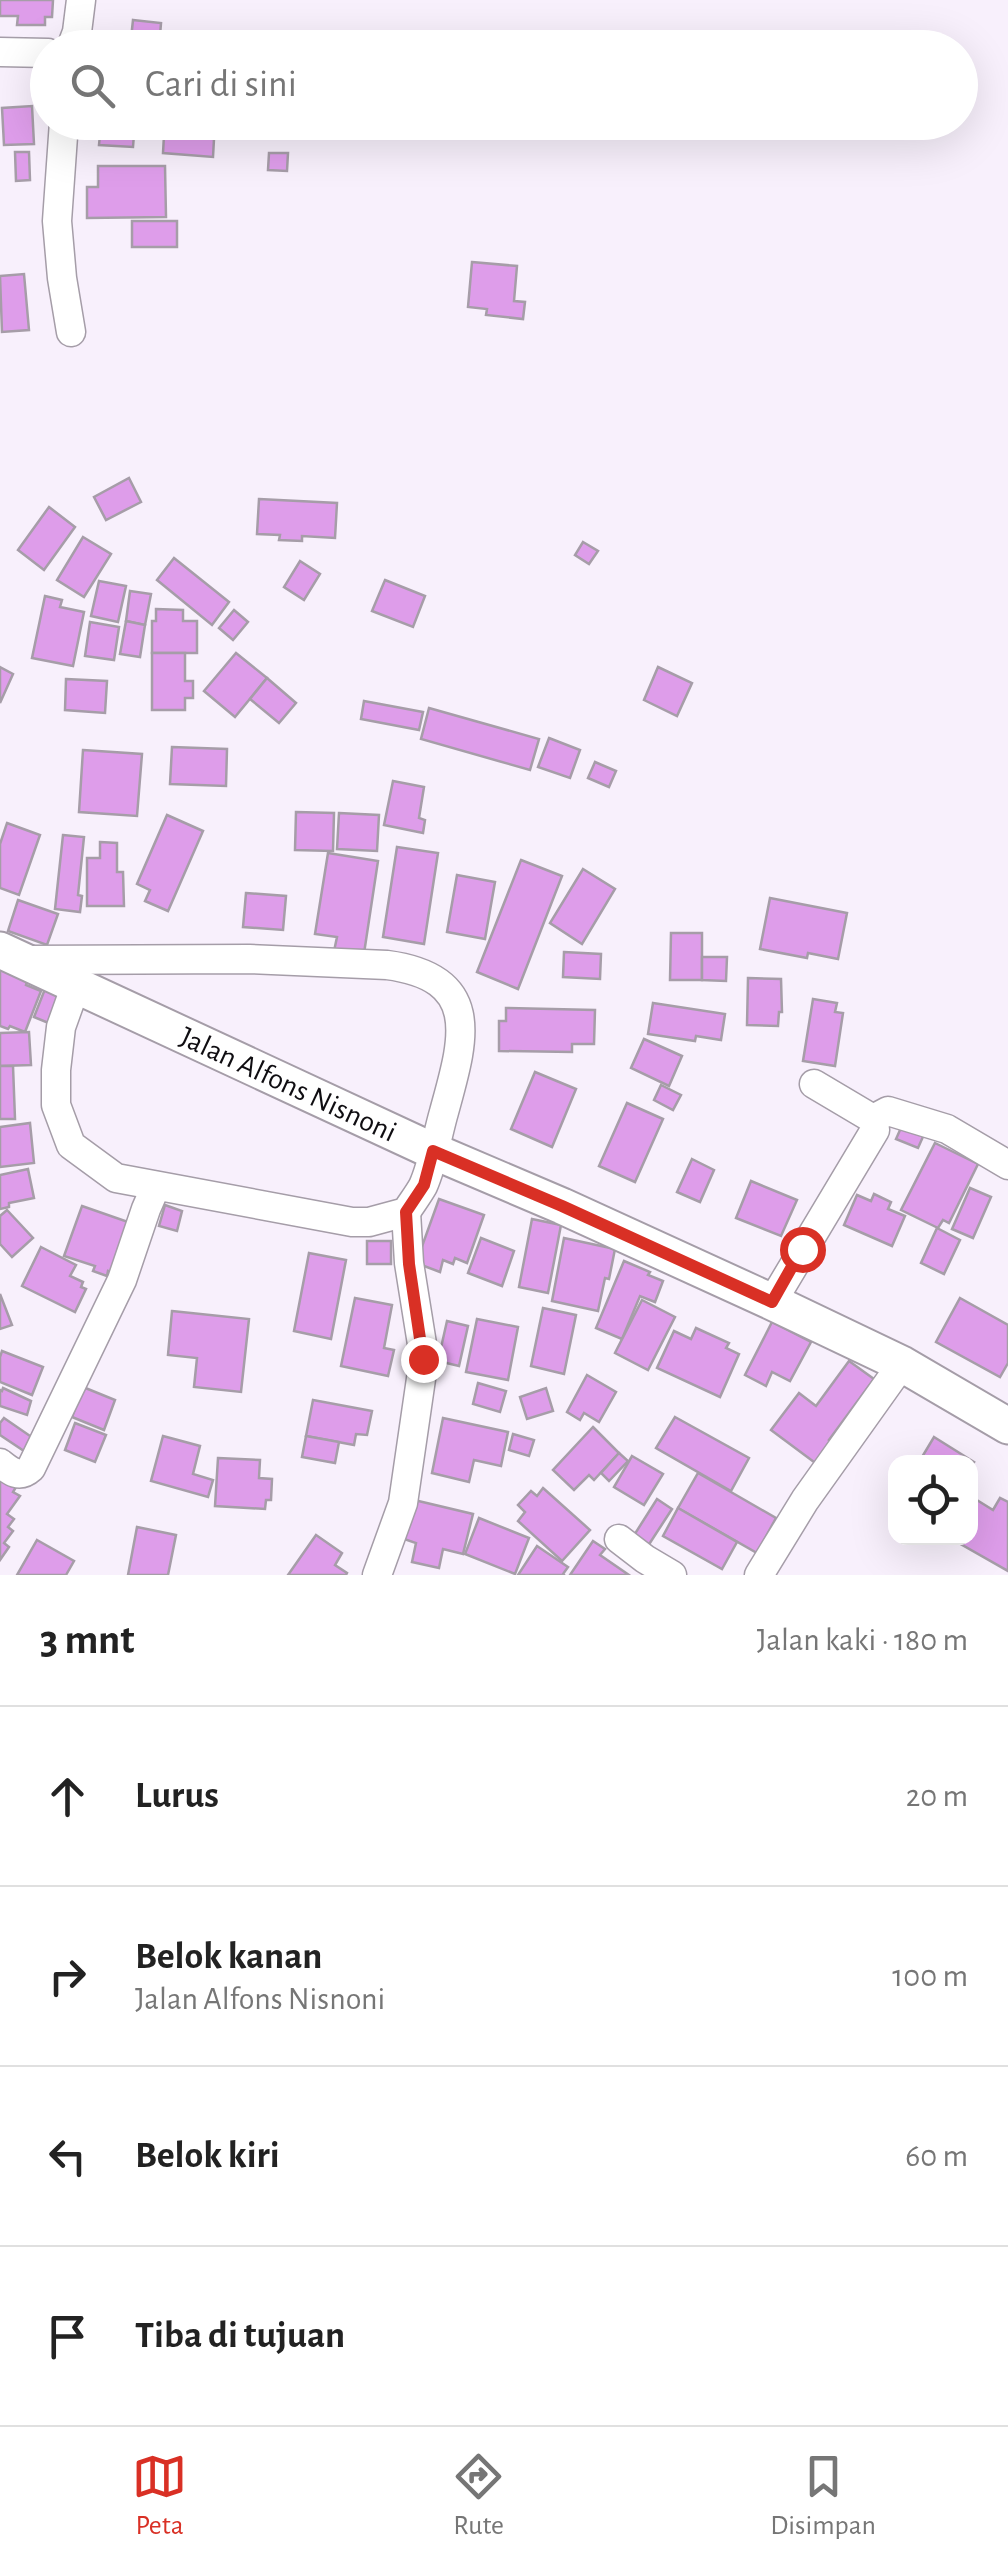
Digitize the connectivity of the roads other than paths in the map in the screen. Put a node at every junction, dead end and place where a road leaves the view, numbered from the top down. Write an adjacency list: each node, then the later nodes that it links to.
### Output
1 (81, 0): 2 (street)
2 (77, 30)
3 (30, 50): 4 (street)
4 (0, 52)
5 (63, 140): 6 (street)
6 (71, 332)
7 (11, 955): 8 (main road, Jalan Alfons Nisnoni); 11 (street)
8 (76, 985): 11 (main road, Jalan Alfons Nisnoni); 13 (street)
9 (814, 1084): 10 (street)
10 (873, 1119): 12 (street); 15 (street)
11 (433, 1151): 14 (street); 15 (main road, Jalan Alfons Nisnoni)
12 (1008, 1165)
13 (156, 1186): 14 (street); 18 (street)
14 (406, 1212): 20 (street)
15 (772, 1302): 16 (main road, Jalan Alfons Nisnoni)
16 (902, 1364): 17 (main road, Jalan Alfons Nisnoni); 22 (street)
17 (1008, 1426)
18 (0, 1463)
19 (619, 1538): 21 (street)
20 (378, 1575)
21 (672, 1575)
22 (759, 1575)

